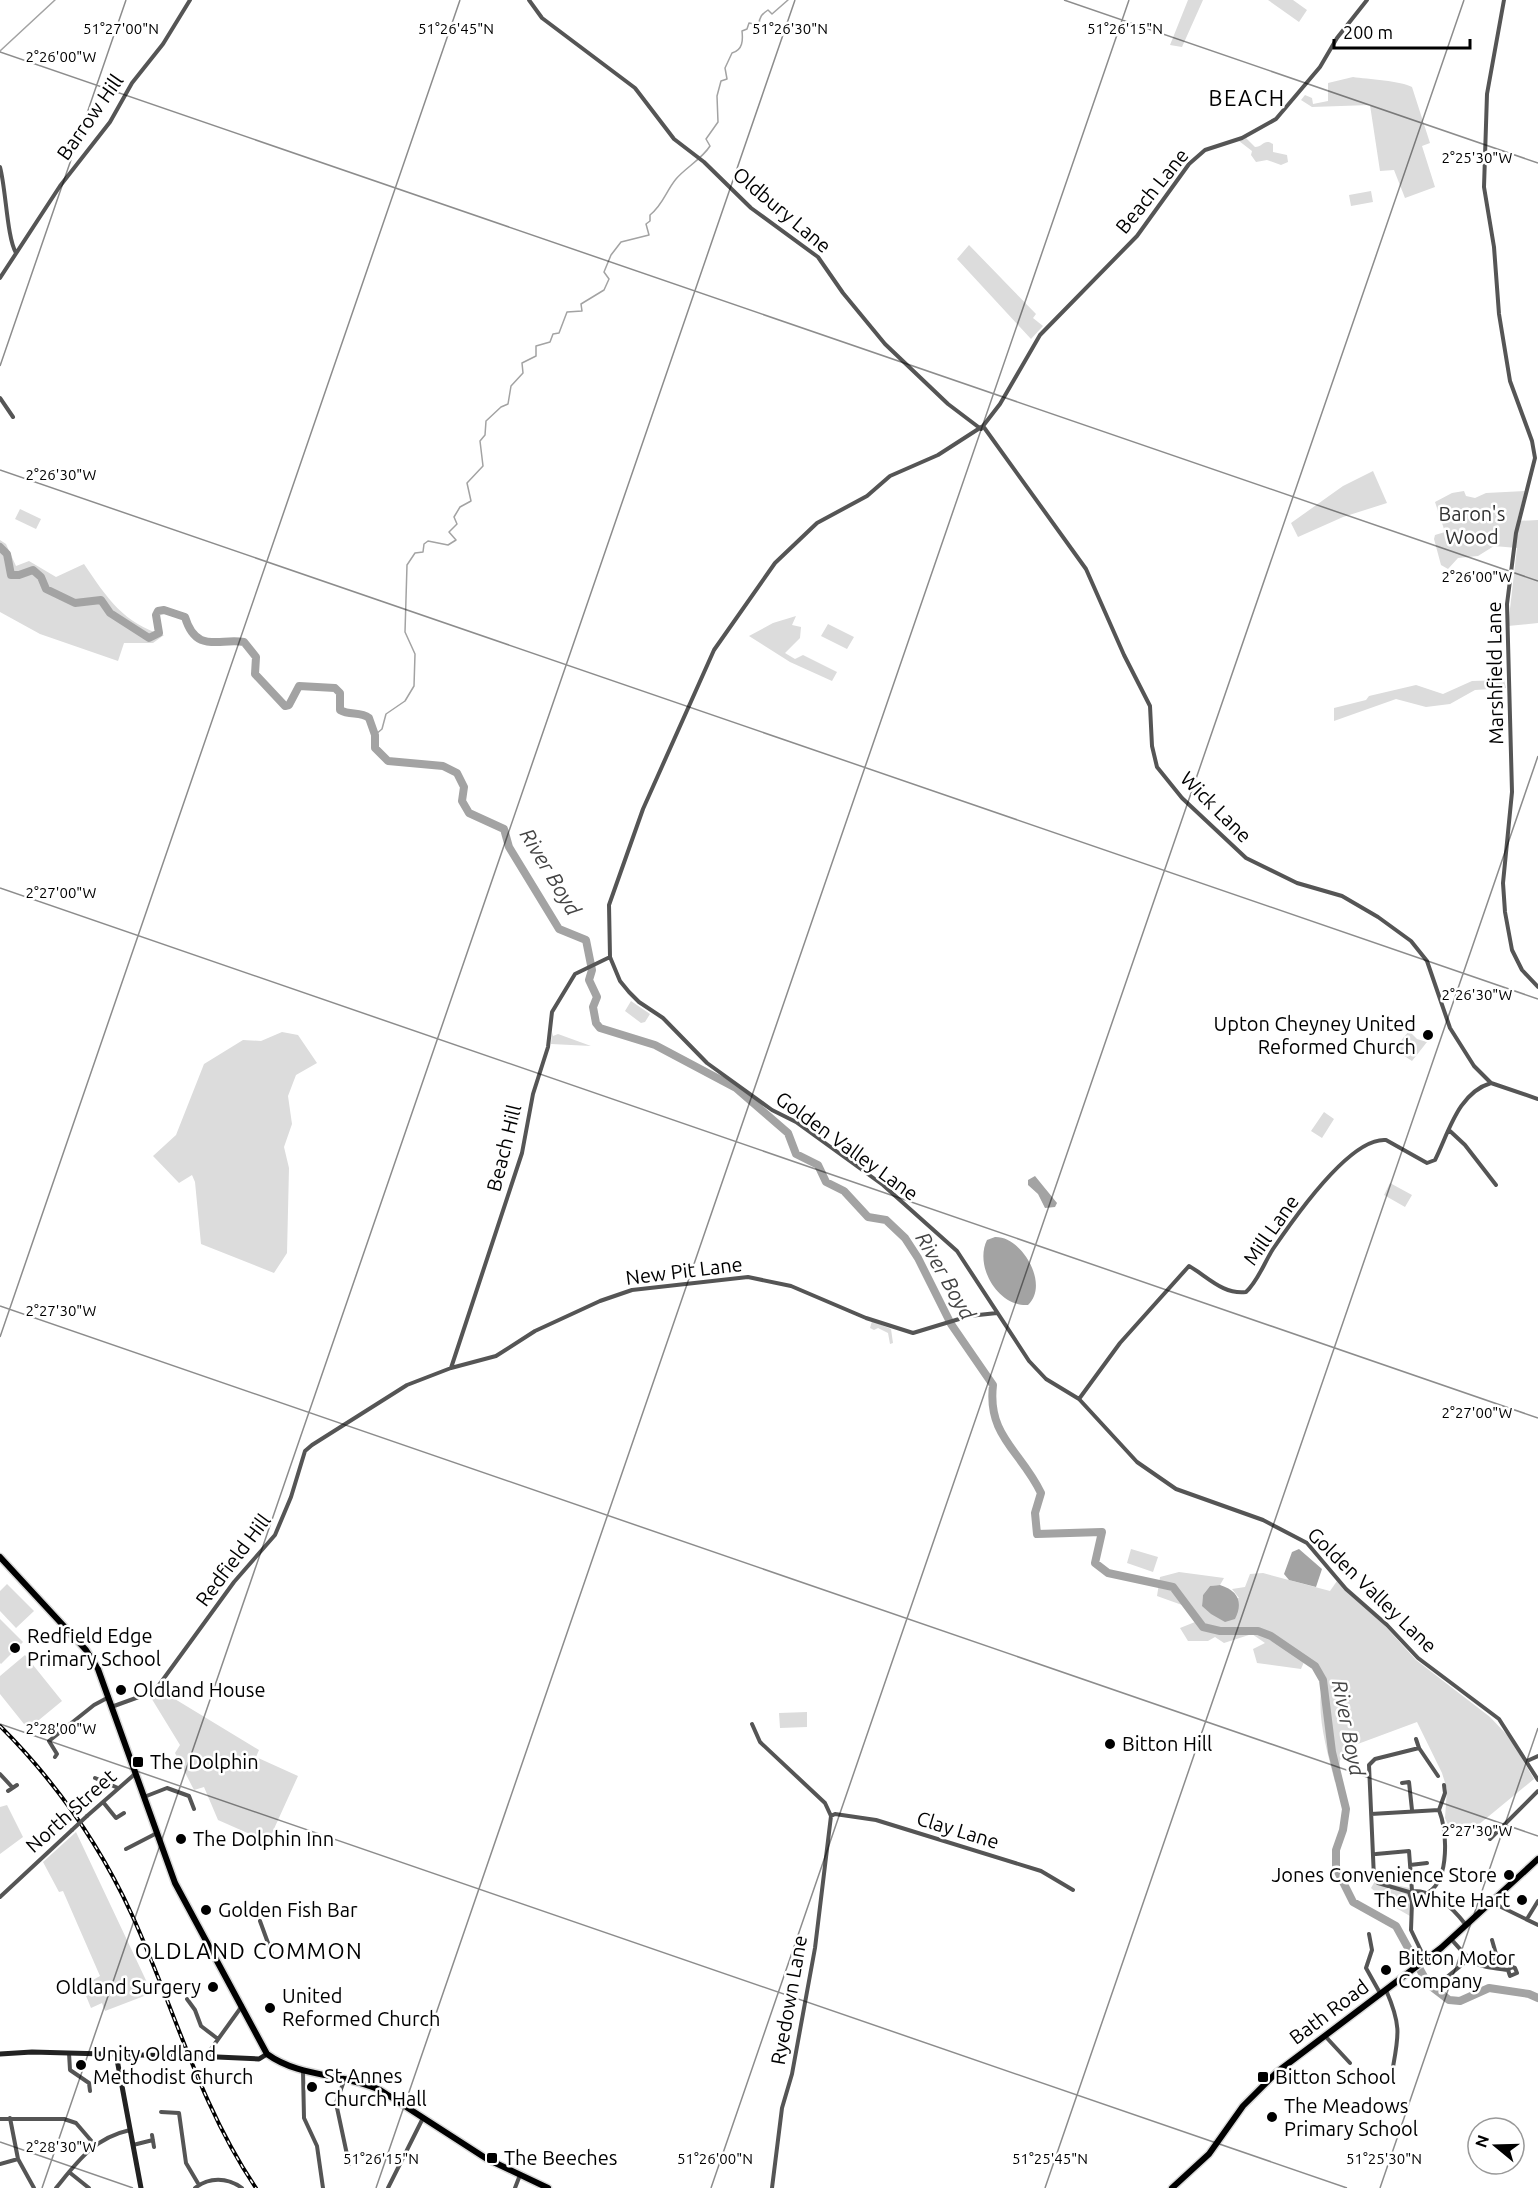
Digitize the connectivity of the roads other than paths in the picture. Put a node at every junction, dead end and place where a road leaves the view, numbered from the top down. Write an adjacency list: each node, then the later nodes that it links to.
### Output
1 (190, 0): 6 (street, Barrow Hill)
2 (529, 0): 10 (street, Oldbury Lane)
3 (1367, 0): 10 (street, Beach Lane)
4 (1504, 0): 12 (street, Marshfield Lane)
5 (0, 167): 6 (street)
6 (16, 253): 7 (street, Barrow Hill)
7 (0, 278)
8 (0, 398): 9 (street)
9 (12, 417)
10 (982, 427): 11 (street); 13 (street, Wick Lane)
11 (609, 957): 17 (street, Golden Valley Lane); 18 (street, Beach Hill)
12 (1538, 987)
13 (1491, 1083): 14 (street, Wick Lane); 15 (street, Mill Lane)
14 (1538, 1099)
15 (1450, 1131): 16 (street); 19 (street, Mill Lane)
16 (1496, 1185)
17 (997, 1313): 18 (street, New Pit Lane); 19 (street, Golden Valley Lane)
18 (451, 1368): 22 (street, Redfield Hill)
19 (1079, 1399): 28 (street, Golden Valley Lane)
20 (0, 1557): 21 (main road)
21 (110, 1696): 22 (main road); 27 (street)
22 (114, 1707): 29 (main road)
23 (752, 1724): 46 (street)
24 (1416, 1739): 25 (street)
25 (1419, 1748): 31 (street); 45 (street)
26 (1538, 1756): 28 (street)
27 (56, 1757)
28 (1527, 1761): 33 (street, Golden Valley Lane)
29 (136, 1772): 37 (street, North Street); 39 (main road)
30 (0, 1774): 36 (street)
31 (1438, 1776)
32 (95, 1778): 37 (street)
33 (1538, 1780)
34 (1402, 1783): 42 (street)
35 (1443, 1785): 43 (street)
36 (12, 1788)
37 (118, 1788): 40 (street, North Street)
38 (1538, 1791): 48 (street)
39 (144, 1797): 41 (street); 47 (main road)
40 (103, 1802): 44 (street); 57 (street, North Street, bridge)
41 (194, 1809)
42 (1412, 1810): 43 (street); 45 (street)
43 (1439, 1810): 56 (street)
44 (124, 1813)
45 (1371, 1814): 55 (street)
46 (831, 1816): 54 (street, Clay Lane); 115 (street, Ryedown Lane)
47 (159, 1833): 49 (street); 75 (main road)
48 (1490, 1839)
49 (126, 1849)
50 (1376, 1854): 53 (street)
51 (1538, 1859): 59 (main road)
52 (1427, 1863): 53 (street)
53 (1410, 1865): 55 (street)
54 (1073, 1890)
55 (1410, 1892): 56 (street); 69 (street)
56 (1429, 1892): 63 (street)
57 (0, 1897)
58 (1538, 1901): 60 (street)
59 (1493, 1903): 60 (street); 63 (main road)
60 (1527, 1919): 62 (street)
61 (260, 1921): 67 (street)
62 (1538, 1925)
63 (1467, 1926): 65 (main road)
64 (1369, 1934): 73 (street)
65 (1451, 1939): 68 (street); 69 (main road)
66 (1492, 1940): 70 (street)
67 (272, 1954)
68 (1468, 1959): 70 (street); 72 (street)
69 (1425, 1961): 73 (main road, Bath Road)
70 (1494, 1968): 71 (street)
71 (1508, 1970)
72 (1442, 1981)
73 (1383, 1992): 76 (main road, Bath Road); 86 (street)
74 (187, 1999): 77 (street)
75 (242, 2005): 77 (street); 81 (main road)
76 (1325, 2036): 83 (street); 116 (main road, Bath Road)
77 (218, 2039): 82 (street)
78 (69, 2053): 79 (street); 80 (street); 87 (street)
79 (0, 2054)
80 (116, 2054): 82 (street, bridge); 92 (street)
81 (267, 2054): 82 (street); 84 (main road)
82 (205, 2057)
83 (1350, 2063)
84 (303, 2071): 85 (main road); 112 (street)
85 (345, 2078): 90 (main road); 98 (street)
86 (1390, 2078)
87 (90, 2091)
88 (161, 2112): 105 (street)
89 (10, 2118): 91 (street); 95 (street); 100 (street)
90 (423, 2118): 104 (main road); 106 (street)
91 (0, 2119)
92 (130, 2130): 95 (street); 96 (street)
93 (152, 2134): 94 (street)
94 (153, 2140): 96 (street); 97 (street)
95 (94, 2144): 103 (street)
96 (132, 2145): 110 (street)
97 (154, 2147)
98 (347, 2156): 99 (street); 102 (street)
99 (353, 2157)
100 (18, 2159): 101 (street); 107 (street)
101 (0, 2164)
102 (349, 2164)
103 (69, 2172): 108 (street); 109 (street)
104 (520, 2175): 113 (street); 114 (main road)
105 (197, 2186): 111 (street)
106 (390, 2187)
107 (34, 2188)
108 (56, 2188)
109 (89, 2188)
110 (141, 2188)
111 (242, 2188)
112 (322, 2188)
113 (515, 2188)
114 (549, 2188)
115 (772, 2188)
116 (1172, 2188)

